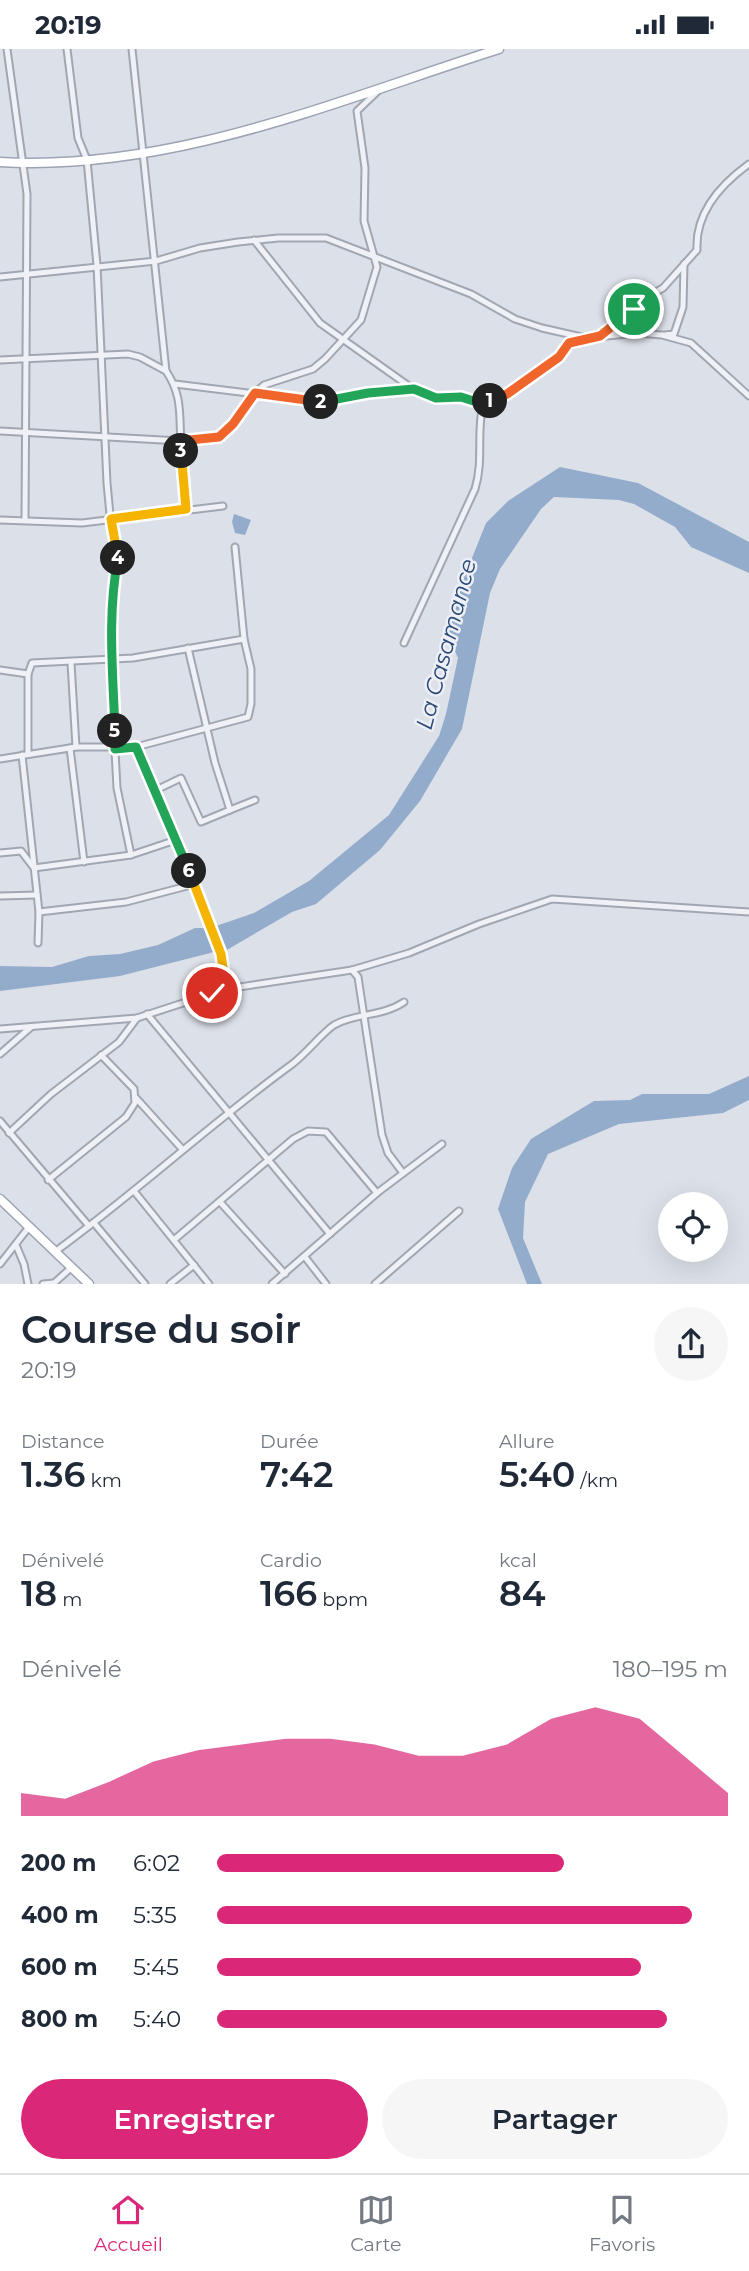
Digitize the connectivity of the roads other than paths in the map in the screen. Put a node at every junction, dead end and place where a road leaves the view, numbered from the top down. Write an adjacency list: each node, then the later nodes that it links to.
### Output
1 (7, 49): 9 (street)
2 (67, 49): 7 (street)
3 (132, 49): 6 (street)
4 (499, 49): 5 (main road)
5 (381, 88): 6 (main road); 12 (street)
6 (144, 154): 7 (main road); 13 (street)
7 (87, 159): 9 (main road); 15 (street)
8 (0, 162): 9 (main road)
9 (24, 164): 16 (street)
10 (749, 164): 14 (street)
11 (254, 240): 12 (street); 13 (street); 21 (street)
12 (372, 253): 20 (street); 21 (street)
13 (156, 261): 15 (street); 25 (street)
14 (684, 264): 18 (street); 19 (street)
15 (97, 265): 16 (street); 22 (street)
16 (26, 274): 17 (street); 23 (street)
17 (0, 277)
18 (662, 335): 19 (street); 29 (street)
19 (600, 336): 20 (street)
20 (586, 338): 30 (street)
21 (346, 339): 27 (street); 28 (street)
22 (102, 357): 23 (street); 25 (street); 33 (street)
23 (24, 359): 24 (street); 32 (street)
24 (0, 360)
25 (166, 371): 26 (street)
26 (175, 384): 28 (street); 34 (street)
27 (414, 389): 28 (street); 30 (street)
28 (255, 393): 34 (street)
29 (749, 396)
30 (483, 404): 42 (street)
31 (0, 431): 32 (street)
32 (24, 433): 33 (street); 37 (street)
33 (106, 437): 34 (street); 38 (street)
34 (180, 441): 36 (street)
35 (223, 506): 36 (street)
36 (186, 509): 38 (street)
37 (25, 519): 38 (street); 39 (street)
38 (111, 519): 44 (street)
39 (0, 520)
40 (235, 547): 41 (street)
41 (244, 639): 43 (street); 48 (street)
42 (404, 643)
43 (188, 648): 44 (street); 48 (street)
44 (110, 659): 45 (street); 51 (street)
45 (71, 663): 47 (street); 50 (street)
46 (0, 670): 47 (street)
47 (28, 674): 52 (street)
48 (208, 727): 49 (street); 56 (street)
49 (136, 747): 51 (street); 54 (street)
50 (73, 748): 51 (street); 52 (street); 60 (street)
51 (115, 749): 59 (street)
52 (25, 754): 53 (street); 61 (street)
53 (0, 759)
54 (154, 791): 56 (street); 57 (street)
55 (254, 800): 56 (street)
56 (230, 810)
57 (176, 840): 59 (street); 62 (street)
58 (0, 853): 61 (street)
59 (131, 855): 60 (street)
60 (84, 862): 61 (street)
61 (34, 867): 63 (street)
62 (195, 884): 65 (street); 71 (street)
63 (37, 895): 64 (street); 65 (street)
64 (0, 896)
65 (39, 912): 67 (street)
66 (749, 912): 68 (street)
67 (38, 943)
68 (364, 967): 69 (street); 70 (street)
69 (352, 970): 70 (street); 71 (street)
70 (358, 977): 75 (street)
71 (226, 989): 73 (street)
72 (404, 1002): 75 (street)
73 (147, 1014): 74 (street); 81 (street)
74 (137, 1018): 76 (street); 79 (street)
75 (362, 1018): 81 (street); 87 (street)
76 (31, 1027): 77 (street); 78 (street)
77 (0, 1029)
78 (0, 1054)
79 (101, 1055): 80 (street); 83 (street)
80 (134, 1095): 85 (street); 88 (street)
81 (230, 1111): 85 (street); 86 (street)
82 (0, 1121): 83 (street)
83 (9, 1133): 88 (street)
84 (442, 1144): 87 (street)
85 (183, 1150): 89 (street)
86 (270, 1159): 90 (street); 92 (street); 96 (street)
87 (403, 1173): 90 (street)
88 (48, 1180): 94 (street)
89 (134, 1191): 94 (street); 97 (street)
90 (377, 1193): 96 (street)
91 (0, 1199): 95 (main road)
92 (220, 1202): 97 (street); 104 (street)
93 (458, 1211): 114 (street)
94 (92, 1225): 99 (street); 109 (street)
95 (29, 1227): 98 (street); 99 (main road)
96 (330, 1234): 100 (street)
97 (175, 1240): 102 (street)
98 (16, 1245): 101 (street); 106 (street)
99 (56, 1251): 103 (main road)
100 (305, 1257): 104 (street); 113 (street)
101 (0, 1264)
102 (194, 1265): 110 (street); 111 (street)
103 (72, 1267): 105 (street); 108 (main road)
104 (285, 1274): 112 (street)
105 (54, 1283): 107 (street)
106 (27, 1284)
107 (43, 1284)
108 (89, 1284)
109 (145, 1284)
110 (170, 1284)
111 (209, 1284)
112 (272, 1284)
113 (326, 1284)
114 (375, 1284)

